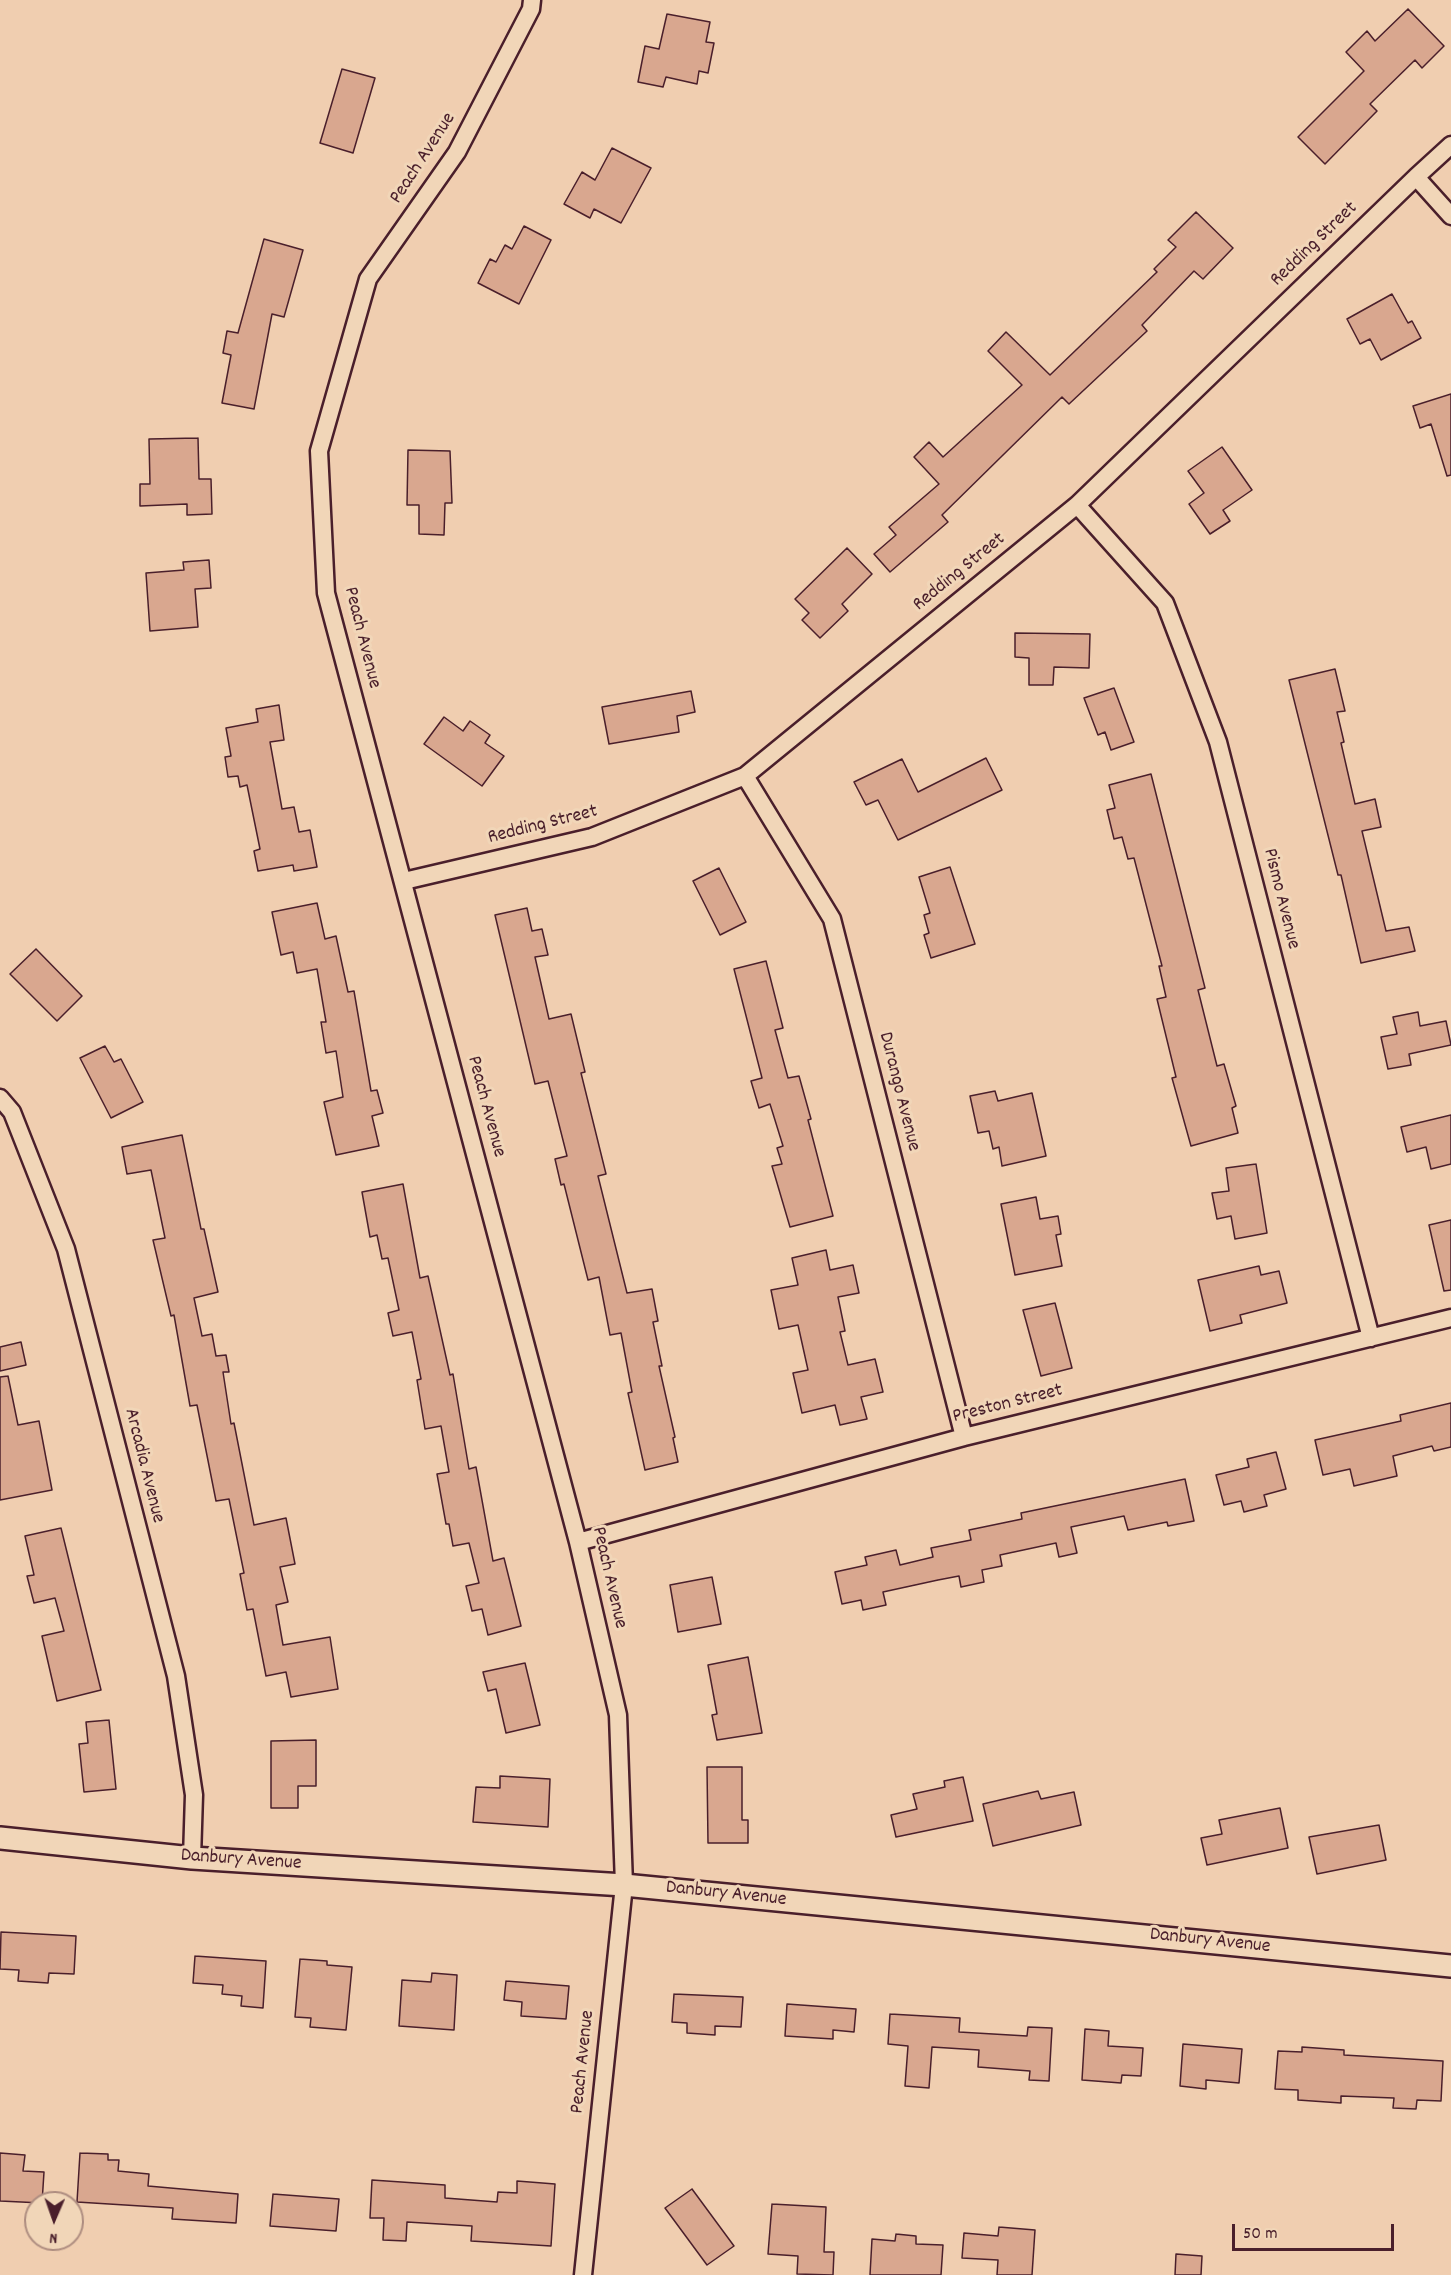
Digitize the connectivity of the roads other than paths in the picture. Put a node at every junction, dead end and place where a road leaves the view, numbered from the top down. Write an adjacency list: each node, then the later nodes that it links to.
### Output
1 (532, 0): 7 (street, Peach Avenue)
2 (1451, 146): 3 (street, Redding Street)
3 (1416, 177): 4 (street); 5 (street, Redding Street)
4 (1451, 216)
5 (1077, 505): 6 (street, Redding Street); 10 (street, Pismo Avenue)
6 (746, 776): 7 (street, Redding Street); 11 (street, Durango Avenue)
7 (404, 881): 12 (street, Peach Avenue)
8 (0, 1098): 14 (street, Arcadia Avenue)
9 (1451, 1318): 10 (street, Preston Street)
10 (1371, 1338): 11 (street, Preston Street)
11 (964, 1437): 12 (street, Preston Street)
12 (578, 1542): 15 (street, Peach Avenue)
13 (0, 1838): 14 (street, Danbury Avenue)
14 (192, 1858): 15 (street, Danbury Avenue)
15 (624, 1885): 16 (street, Danbury Avenue); 17 (street, Peach Avenue)
16 (1451, 1966)
17 (583, 2275)

